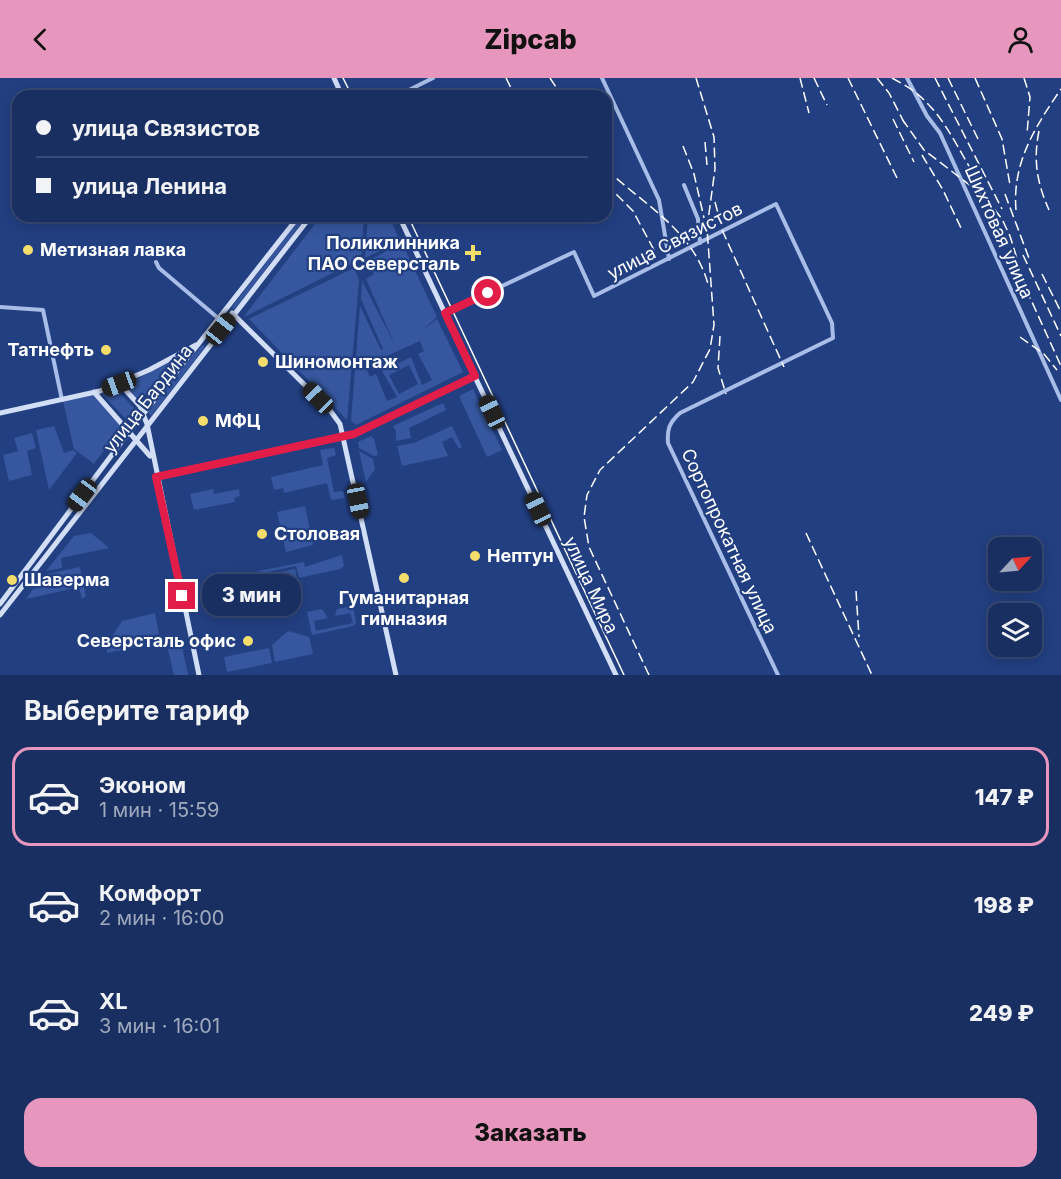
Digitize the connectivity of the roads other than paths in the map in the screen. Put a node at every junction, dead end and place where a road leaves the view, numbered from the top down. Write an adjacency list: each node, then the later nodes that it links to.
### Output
1 (433, 78): 3 (street)
2 (907, 78): 23 (street, Шихтовая улица)
3 (409, 90)
4 (612, 99): 11 (street)
5 (684, 185): 10 (street)
6 (776, 204): 10 (street, улица Связистов); 39 (street, Сортопрокатная улица)
7 (294, 222): 14 (main road, улица Бардина)
8 (305, 222): 16 (main road, улица Бардина)
9 (402, 222): 15 (main road, улица Мира)
10 (700, 243): 11 (street, улица Связистов)
11 (669, 259): 15 (street, улица Связистов)
12 (156, 262): 17 (street)
13 (0, 307): 22 (street)
14 (226, 308): 16 (main road); 17 (main road, улица Бардина)
15 (445, 313): 19 (main road, улица Мира)
16 (234, 314): 26 (main road, улица Бардина); 28 (main road)
17 (218, 318): 18 (main road, улица Бардина)
18 (200, 343): 20 (main road); 25 (main road, улица Бардина)
19 (475, 376): 28 (street); 38 (main road, улица Мира)
20 (119, 384): 21 (main road); 25 (main road)
21 (94, 392): 22 (main road); 27 (main road)
22 (62, 400): 24 (main road)
23 (1061, 400)
24 (0, 413)
25 (143, 415): 26 (main road); 27 (main road, улица Бардина)
26 (147, 424): 29 (main road, улица Бардина); 30 (main road)
27 (130, 431): 29 (main road); 32 (main road, улица Бардина)
28 (344, 436): 31 (street); 37 (main road)
29 (136, 437): 30 (main road); 33 (main road, улица Бардина)
30 (153, 461): 31 (main road)
31 (156, 477): 36 (main road)
32 (27, 568): 33 (main road); 34 (main road, улица Бардина)
33 (34, 573): 35 (main road, улица Бардина)
34 (0, 604)
35 (0, 615)
36 (199, 675)
37 (396, 675)
38 (616, 675)
39 (778, 675)

